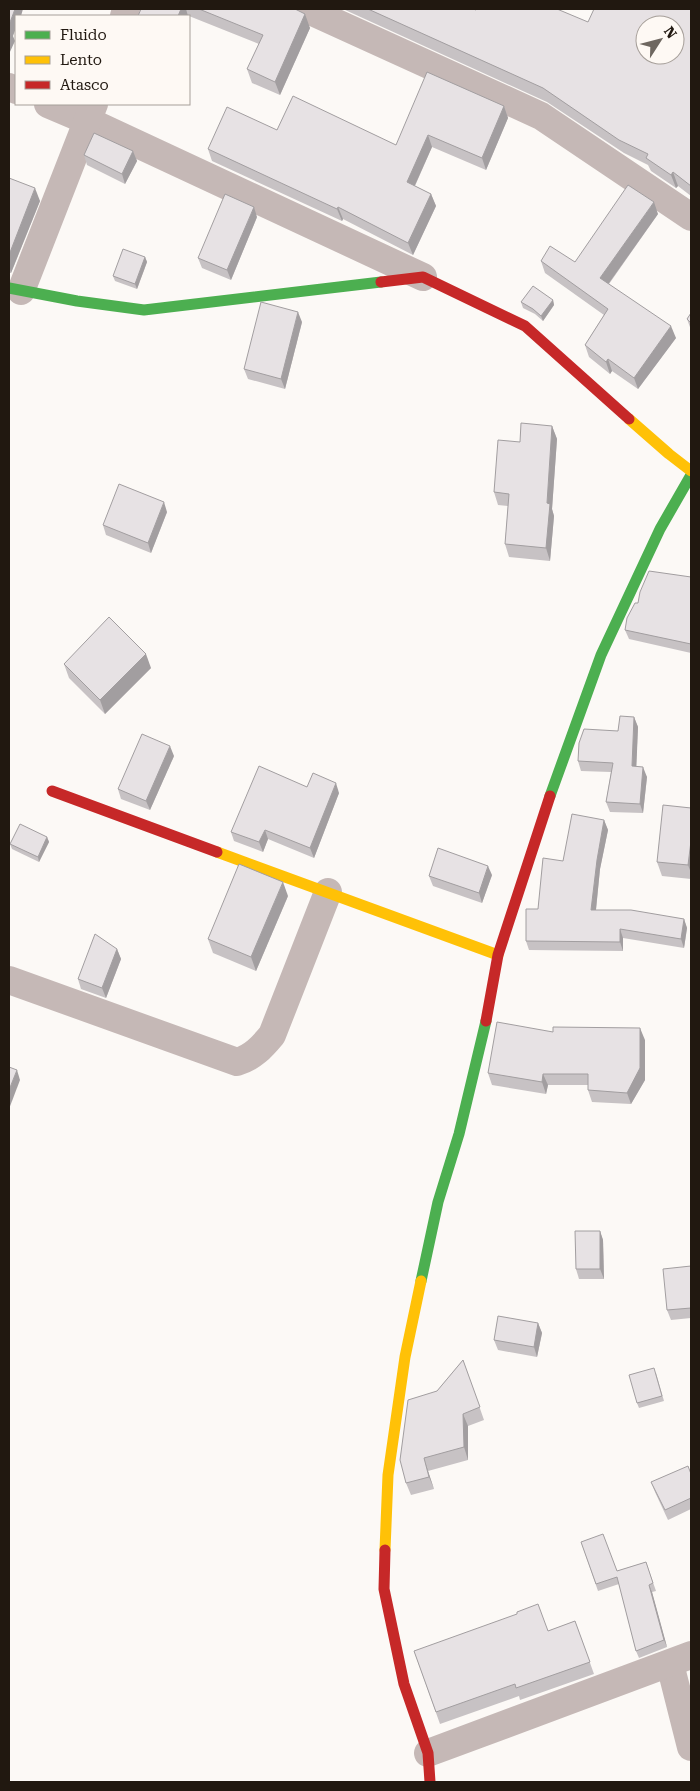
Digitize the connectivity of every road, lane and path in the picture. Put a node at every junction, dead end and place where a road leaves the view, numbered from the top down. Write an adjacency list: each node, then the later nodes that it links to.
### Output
1 (306, 9): 4 (street)
2 (53, 105): 3 (street)
3 (91, 112): 5 (street); 6 (street)
4 (691, 216)
5 (423, 277): 6 (street); 7 (street)
6 (15, 290)
7 (691, 471)
8 (691, 475): 11 (street)
9 (52, 791): 10 (street)
10 (328, 892): 11 (street); 12 (street)
11 (498, 955): 15 (street)
12 (9, 980)
13 (681, 1660): 14 (street); 15 (street)
14 (691, 1747)
15 (428, 1753): 16 (street)
16 (430, 1782)

